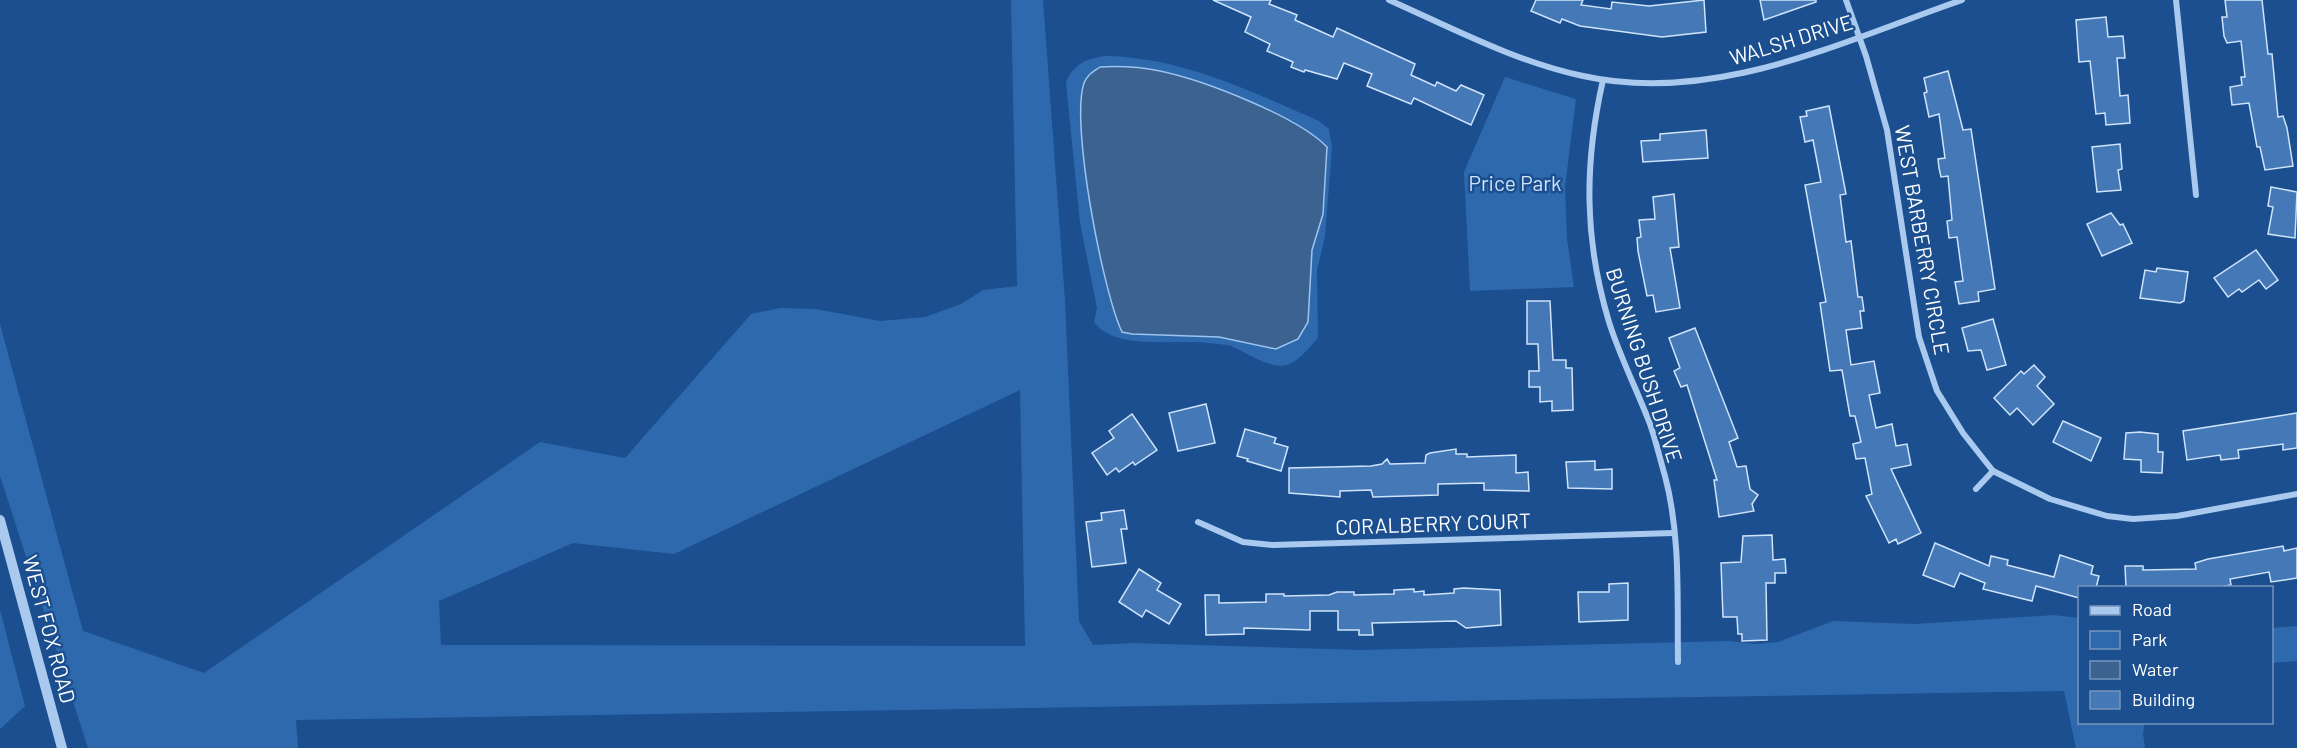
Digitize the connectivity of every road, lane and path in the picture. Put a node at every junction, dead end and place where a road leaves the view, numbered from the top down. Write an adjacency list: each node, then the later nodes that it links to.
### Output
1 (1389, 0): 6 (street, WALSH DRIVE)
2 (1410, 0): 6 (street)
3 (1846, 0): 7 (street, WEST BARBERRY CIRCLE)
4 (1962, 0): 7 (street, WALSH DRIVE)
5 (2176, 0): 9 (street)
6 (1407, 8): 8 (street, WALSH DRIVE)
7 (1858, 36): 8 (street, WALSH DRIVE); 10 (street, WEST BARBERRY CIRCLE)
8 (1603, 80): 15 (street, BURNING BUSH DRIVE)
9 (2196, 195)
10 (1993, 471): 11 (street); 12 (street, WEST BARBERRY CIRCLE)
11 (1976, 489)
12 (2297, 494)
13 (0, 520): 17 (street, WEST FOX ROAD)
14 (1198, 522): 15 (street, CORALBERRY COURT)
15 (1674, 533): 16 (street, BURNING BUSH DRIVE)
16 (1678, 662)
17 (62, 748)

